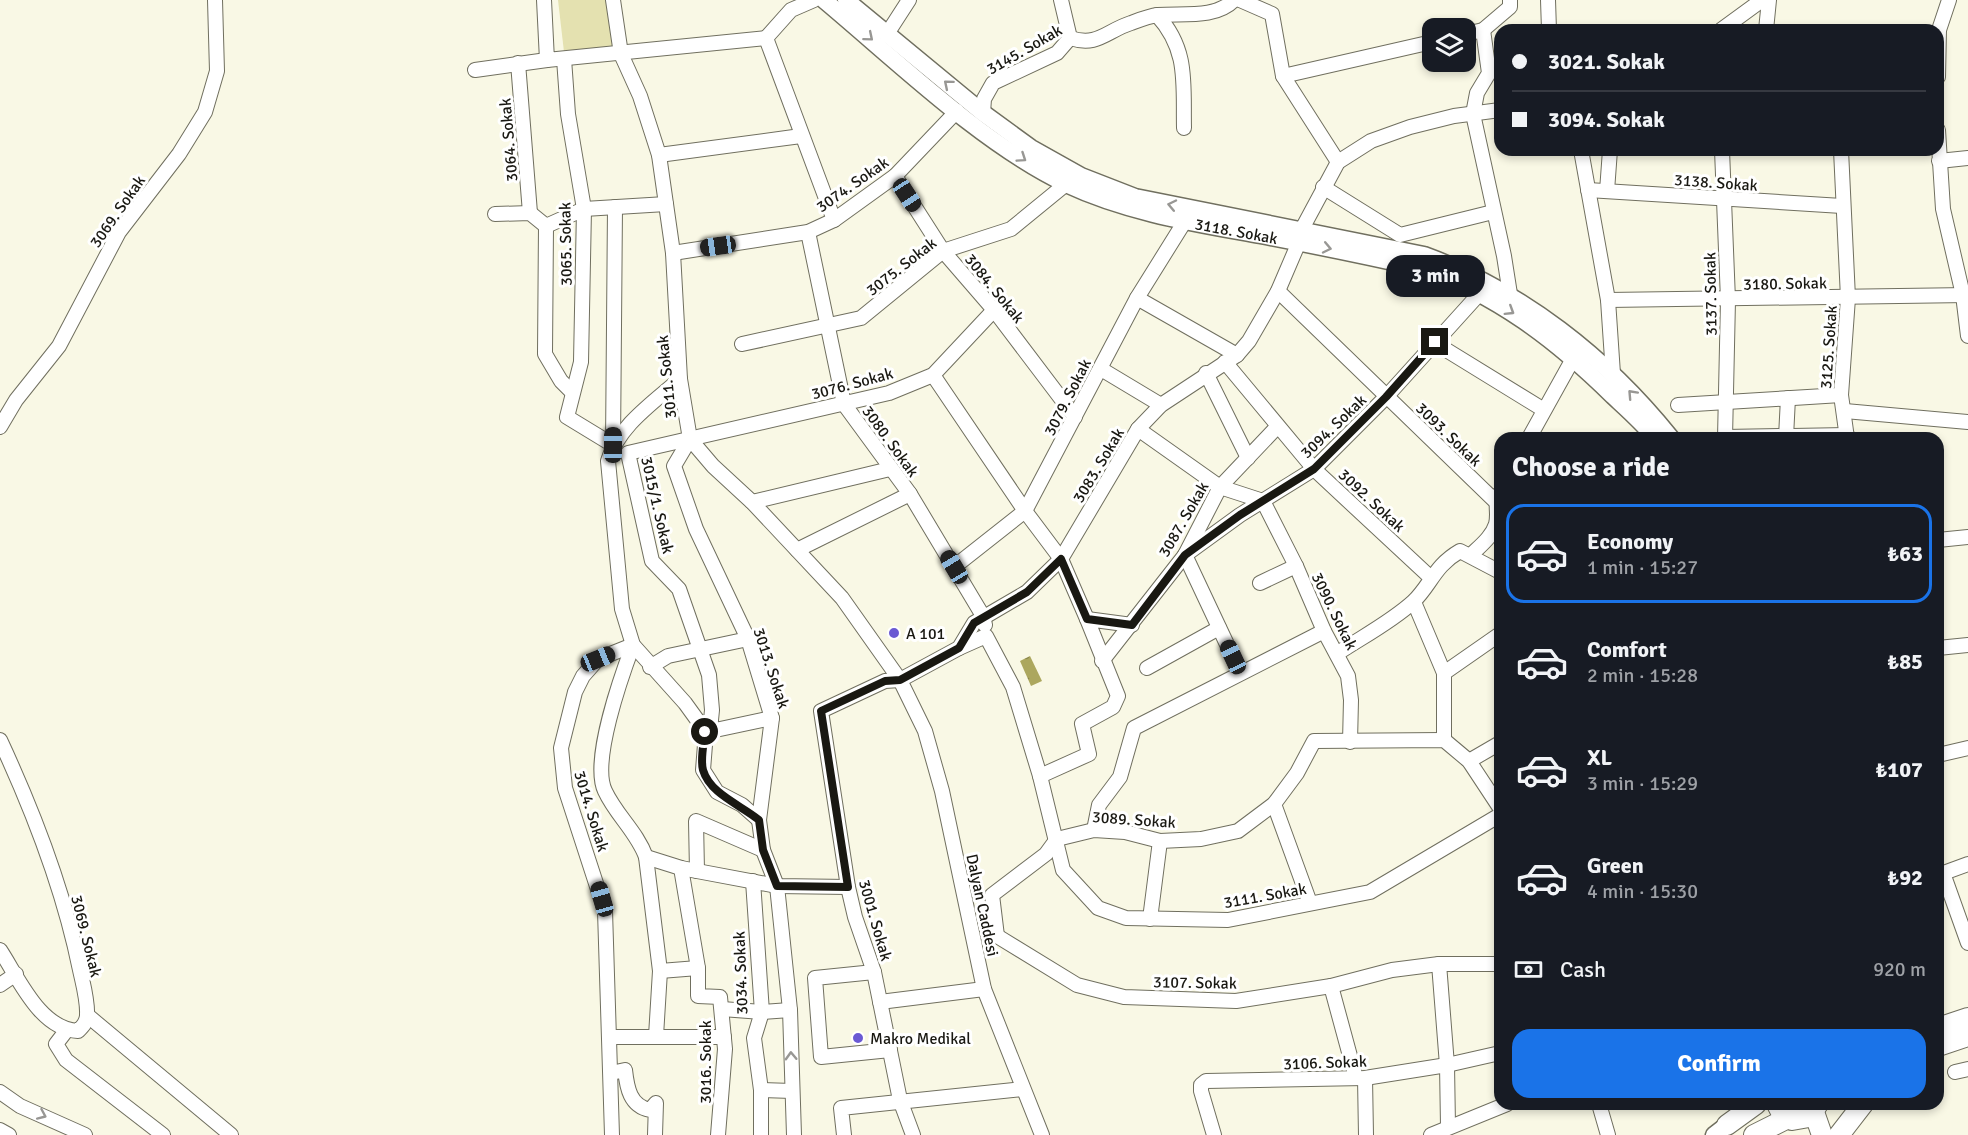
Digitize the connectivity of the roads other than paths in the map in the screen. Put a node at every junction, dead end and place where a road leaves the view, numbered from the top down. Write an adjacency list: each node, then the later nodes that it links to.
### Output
1 (215, 0): 102 (street, 3069. Sokak)
2 (544, 0): 29 (street)
3 (613, 0): 27 (street, 3011. Sokak)
4 (814, 0): 24 (street)
5 (824, 0): 34 (main road, 3118. Sokak, one-way to 34)
6 (909, 0): 23 (street)
7 (1061, 0): 25 (street)
8 (1234, 0): 16 (street, 3145. Sokak)
9 (1240, 0): 33 (street)
10 (1510, 0): 21 (street)
11 (1548, 0): 17 (street)
12 (1762, 0): 18 (street)
13 (1769, 0): 19 (street)
14 (856, 3): 23 (main road, 3118. Sokak)
15 (1948, 5): 20 (street)
16 (1157, 15): 25 (street, 3145. Sokak); 38 (street)
17 (1549, 24)
18 (1729, 24)
19 (1767, 24)
20 (1940, 24)
21 (1483, 30): 22 (street); 31 (street)
22 (1476, 32)
23 (887, 34): 36 (main road, 3118. Sokak, one-way to 23)
24 (766, 38): 27 (street); 39 (street)
25 (1070, 38): 36 (street, 3145. Sokak)
26 (1422, 44): 33 (street)
27 (621, 54): 28 (street); 40 (street, 3011. Sokak)
28 (564, 59): 29 (street); 58 (street, 3065. Sokak)
29 (547, 60): 30 (street)
30 (518, 63): 32 (street); 60 (street, 3064. Sokak)
31 (1494, 69): 37 (street)
32 (476, 70)
33 (1283, 76): 48 (street)
34 (957, 111): 49 (street, 3074. Sokak); 50 (main road, 3118. Sokak, one-way to 50)
35 (1494, 111): 37 (street)
36 (983, 113): 66 (main road, 3118. Sokak, one-way to 36)
37 (1473, 114): 48 (street); 59 (street)
38 (1184, 128)
39 (801, 136): 40 (street); 62 (street)
40 (659, 155): 55 (street, 3011. Sokak)
41 (1582, 156): 52 (street)
42 (1610, 156): 53 (street)
43 (1722, 156): 54 (street, 3137. Sokak)
44 (1841, 156): 56 (street, 3125. Sokak)
45 (1939, 156): 47 (street)
46 (1968, 158): 47 (street)
47 (1939, 161): 72 (street)
48 (1338, 162): 51 (street, 3083. Sokak)
49 (895, 176): 62 (street, 3074. Sokak); 67 (street, 3084. Sokak)
50 (1066, 184): 63 (main road, 3118. Sokak); 67 (street, 3075. Sokak)
51 (1323, 187): 59 (street); 66 (street, 3083. Sokak)
52 (1588, 189): 53 (street, 3138. Sokak); 75 (street)
53 (1607, 191): 54 (street, 3138. Sokak)
54 (1724, 200): 56 (street, 3138. Sokak); 76 (street, 3137. Sokak)
55 (666, 204): 57 (street); 68 (street, 3011. Sokak)
56 (1842, 206): 74 (street, 3125. Sokak)
57 (615, 207): 58 (street); 112 (street)
58 (584, 210): 64 (street); 90 (street, 3065. Sokak)
59 (1493, 212): 71 (street)
60 (530, 213): 61 (street); 64 (street)
61 (495, 214)
62 (834, 220): 65 (street, 3074. Sokak)
63 (1185, 221): 66 (main road, 3118. Sokak); 73 (street, 3079. Sokak)
64 (546, 226): 90 (street)
65 (808, 232): 68 (street, 3074. Sokak); 78 (street, 3080. Sokak)
66 (1301, 236): 69 (street, 3083. Sokak); 70 (main road, 3118. Sokak, one-way to 70); 71 (main road, 3118. Sokak)
67 (943, 250): 77 (street, 3084. Sokak); 78 (street, 3075. Sokak)
68 (674, 253): 89 (street, 3011. Sokak)
69 (1278, 291): 82 (street, 3083. Sokak); 92 (street, 3093. Sokak)
70 (1480, 293): 80 (street, 3094. Sokak); 83 (main road, 3118. Sokak, one-way to 83)
71 (1510, 294): 87 (main road, 3118. Sokak)
72 (1965, 295): 74 (street, 3180. Sokak); 79 (street)
73 (1137, 298): 82 (street); 85 (street, 3079. Sokak)
74 (1848, 298): 76 (street, 3180. Sokak); 91 (street, 3125. Sokak)
75 (1608, 300): 76 (street, 3180. Sokak); 87 (street)
76 (1728, 300): 94 (street, 3137. Sokak)
77 (994, 310): 88 (street, 3076. Sokak); 100 (street, 3084. Sokak)
78 (829, 324): 81 (street, 3075. Sokak); 95 (street, 3080. Sokak)
79 (1968, 336)
80 (1435, 342): 92 (street, 3094. Sokak); 98 (street)
81 (742, 344)
82 (1237, 354): 84 (street, 3083. Sokak)
83 (1574, 357): 98 (street); 106 (main road, 3118. Sokak)
84 (1224, 363): 86 (street, 3083. Sokak); 103 (street, 3092. Sokak)
85 (1101, 369): 96 (street); 100 (street, 3079. Sokak)
86 (1206, 373): 96 (street, 3083. Sokak); 113 (street)
87 (1613, 374): 107 (main road, 3118. Sokak, one-way to 87)
88 (933, 375): 95 (street, 3076. Sokak); 121 (street)
89 (680, 380): 111 (street, 3011. Sokak); 112 (street)
90 (572, 392): 112 (street, 3065. Sokak)
91 (1841, 395): 93 (street); 99 (street, 3125. Sokak)
92 (1386, 397): 114 (street, 3094. Sokak); 117 (street, 3093. Sokak)
93 (1788, 398): 94 (street); 109 (street)
94 (1726, 402): 97 (street); 108 (street, 3137. Sokak)
95 (844, 404): 111 (street, 3076. Sokak); 115 (street, 3080. Sokak)
96 (1161, 405): 104 (street, 3083. Sokak)
97 (1678, 405)
98 (1544, 410): 105 (street)
99 (1845, 411): 101 (street); 110 (street, 3125. Sokak)
100 (1075, 417): 121 (street, 3079. Sokak)
101 (1968, 422)
102 (0, 427)
103 (1276, 428): 113 (street, 3087. Sokak); 114 (street, 3092. Sokak)
104 (1138, 429): 116 (street); 128 (street, 3083. Sokak)
105 (1532, 432)
106 (1649, 432)
107 (1666, 432)
108 (1725, 432)
109 (1786, 432)
110 (1847, 432)
111 (690, 439): 120 (street, 3011. Sokak); 142 (street, 3013. Sokak); 147 (street, 3015/1. Sokak)
112 (613, 445): 143 (street)
113 (1248, 458): 116 (street, 3087. Sokak)
114 (1314, 469): 119 (street, 3094. Sokak); 132 (street, 3092. Sokak)
115 (890, 470): 118 (street, 3080. Sokak); 120 (street)
116 (1220, 487): 119 (street); 126 (street, 3087. Sokak)
117 (1494, 492)
118 (910, 494): 125 (street); 130 (street, 3080. Sokak)
119 (1263, 501): 126 (street, 3094. Sokak); 129 (street, 3090. Sokak)
120 (752, 502): 125 (street, 3011. Sokak)
121 (1025, 511): 128 (street); 130 (street, 3079. Sokak)
122 (1494, 527): 127 (street)
123 (1968, 537): 124 (street)
124 (1944, 539)
125 (797, 550): 154 (street, 3011. Sokak)
126 (1185, 555): 137 (street, 3087. Sokak); 138 (street)
127 (1471, 555): 131 (street); 132 (street)
128 (1061, 559): 135 (street, 3083. Sokak); 136 (street)
129 (1296, 566): 133 (street); 139 (street, 3090. Sokak)
130 (954, 567): 135 (street, 3080. Sokak)
131 (1494, 568)
132 (1430, 577): 134 (street)
133 (1260, 583)
134 (1414, 602): 148 (street); 153 (street)
135 (983, 616): 140 (street); 146 (street, 3083. Sokak)
136 (1087, 619): 137 (street); 149 (street)
137 (1132, 625): 149 (street, 3087. Sokak)
138 (1219, 628): 151 (street); 152 (street)
139 (1324, 631): 148 (street, 3090. Sokak); 152 (street)
140 (986, 636): 146 (street); 165 (street)
141 (1494, 638): 153 (street)
142 (748, 639): 147 (street); 156 (street, 3013. Sokak)
143 (633, 645): 150 (street); 174 (street); 206 (street, 3014. Sokak)
144 (1968, 645): 145 (street)
145 (1944, 647)
146 (959, 648): 154 (street, 3083. Sokak)
147 (702, 651): 150 (street); 157 (street)
148 (1338, 653): 160 (street, 3090. Sokak)
149 (1102, 661): 165 (street)
150 (650, 667): 157 (street)
151 (1147, 668)
152 (1240, 672): 170 (street)
153 (1444, 673): 159 (street)
154 (900, 680): 155 (street, 3083. Sokak); 186 (street, Dalyan Caddesi)
155 (821, 711): 182 (street, 3001. Sokak)
156 (772, 718): 157 (street); 169 (street, 3013. Sokak)
157 (705, 732): 169 (street)
158 (0, 740): 202 (street, 3069. Sokak)
159 (1444, 740): 160 (street, 3089. Sokak); 164 (street)
160 (1350, 742): 167 (street, 3089. Sokak)
161 (1494, 746): 164 (street)
162 (1968, 748): 163 (street)
163 (1944, 754)
164 (1469, 761): 166 (street)
165 (1040, 776): 171 (street)
166 (1494, 799)
167 (1274, 804): 172 (street, 3089. Sokak); 183 (street)
168 (1494, 819): 183 (street, 3111. Sokak)
169 (759, 820): 173 (street, 3013. Sokak)
170 (1094, 830): 171 (street, 3089. Sokak); 172 (street, 3089. Sokak)
171 (1057, 839): 184 (street, 3111. Sokak); 185 (street)
172 (1160, 841): 184 (street)
173 (763, 850): 177 (street); 181 (street, 3013. Sokak)
174 (646, 857): 176 (street); 192 (street)
175 (1968, 864): 178 (street)
176 (681, 868): 177 (street); 191 (street, 3016. Sokak)
177 (696, 871): 179 (street)
178 (1944, 873)
179 (753, 880): 181 (street); 201 (street, 3034. Sokak)
180 (1944, 884): 187 (street)
181 (777, 886): 182 (street); 200 (street, 3013. Sokak)
182 (848, 887): 193 (street, 3001. Sokak)
183 (1310, 903): 184 (street, 3111. Sokak)
184 (1150, 919)
185 (997, 936): 186 (street); 196 (street, 3107. Sokak)
186 (973, 938): 197 (street, Dalyan Caddesi)
187 (1968, 943)
188 (0, 950): 194 (street)
189 (1439, 964): 190 (street, 3107. Sokak); 196 (street, 3107. Sokak); 211 (street)
190 (1494, 964)
191 (698, 968): 192 (street); 199 (street, 3016. Sokak)
192 (660, 971): 207 (street)
193 (874, 972): 198 (street, 3001. Sokak); 209 (street)
194 (16, 974): 195 (street); 205 (street)
195 (0, 985)
196 (1331, 986): 213 (street)
197 (984, 989): 198 (street); 214 (street, Dalyan Caddesi)
198 (880, 1002): 209 (street, 3001. Sokak)
199 (722, 1009): 201 (street); 208 (street, 3016. Sokak)
200 (790, 1010): 201 (street); 216 (street, 3013. Sokak, one-way to 200)
201 (762, 1012): 215 (street, 3034. Sokak)
202 (87, 1015): 205 (street); 233 (street)
203 (1968, 1018): 204 (highway)
204 (1944, 1026)
205 (66, 1030): 232 (street)
206 (610, 1036): 207 (street); 212 (street, 3014. Sokak)
207 (656, 1036): 208 (street)
208 (724, 1037): 236 (street, 3016. Sokak)
209 (890, 1050): 218 (street, 3001. Sokak)
210 (1494, 1054): 211 (street, 3106. Sokak)
211 (1447, 1065): 213 (street, 3106. Sokak); 227 (street)
212 (611, 1073): 234 (street, 3014. Sokak); 235 (street)
213 (1361, 1078): 243 (street, 3106. Sokak); 244 (street)
214 (1022, 1089): 218 (street); 242 (street, Dalyan Caddesi)
215 (761, 1090): 216 (street); 238 (street, 3034. Sokak)
216 (792, 1091): 239 (street, 3013. Sokak)
217 (0, 1092): 231 (street, one-way to 231)
218 (900, 1100): 240 (street); 241 (street, 3001. Sokak)
219 (1494, 1109): 227 (street)
220 (1601, 1110): 246 (street)
221 (1735, 1110): 229 (highway)
222 (1748, 1110): 229 (highway)
223 (1813, 1110): 226 (highway)
224 (1819, 1110): 248 (highway)
225 (1858, 1110): 249 (highway)
226 (1787, 1119): 247 (highway)
227 (1448, 1126): 245 (street)
228 (0, 1130): 230 (street)
229 (1720, 1130)
230 (9, 1135)
231 (85, 1135)
232 (163, 1135)
233 (231, 1135)
234 (612, 1135)
235 (655, 1135)
236 (718, 1135): 237 (street)
237 (727, 1135)
238 (761, 1135)
239 (794, 1135)
240 (844, 1135)
241 (913, 1135)
242 (1042, 1135)
243 (1214, 1135)
244 (1366, 1135)
245 (1431, 1135)
246 (1608, 1135)
247 (1754, 1135)
248 (1822, 1135)
249 (1839, 1135)

